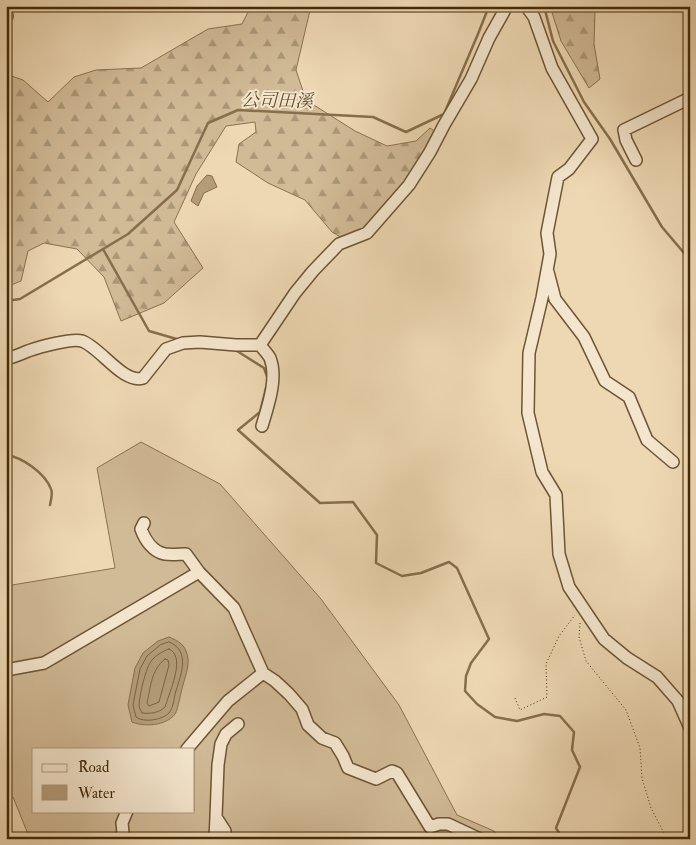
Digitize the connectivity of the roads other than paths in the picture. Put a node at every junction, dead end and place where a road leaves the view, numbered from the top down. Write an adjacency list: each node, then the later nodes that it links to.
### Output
1 (507, 6): 6 (street)
2 (526, 6): 5 (street)
3 (690, 98): 4 (street)
4 (636, 160)
5 (547, 268): 9 (street); 15 (street)
6 (260, 345): 7 (street); 8 (street)
7 (6, 359)
8 (262, 426)
9 (673, 462)
10 (144, 523): 11 (street)
11 (199, 572): 12 (street); 13 (street)
12 (6, 670)
13 (263, 673): 16 (street); 19 (street)
14 (238, 724): 18 (street)
15 (690, 728)
16 (188, 748)
17 (127, 812): 20 (street)
18 (224, 838)
19 (473, 838)
20 (119, 839)

